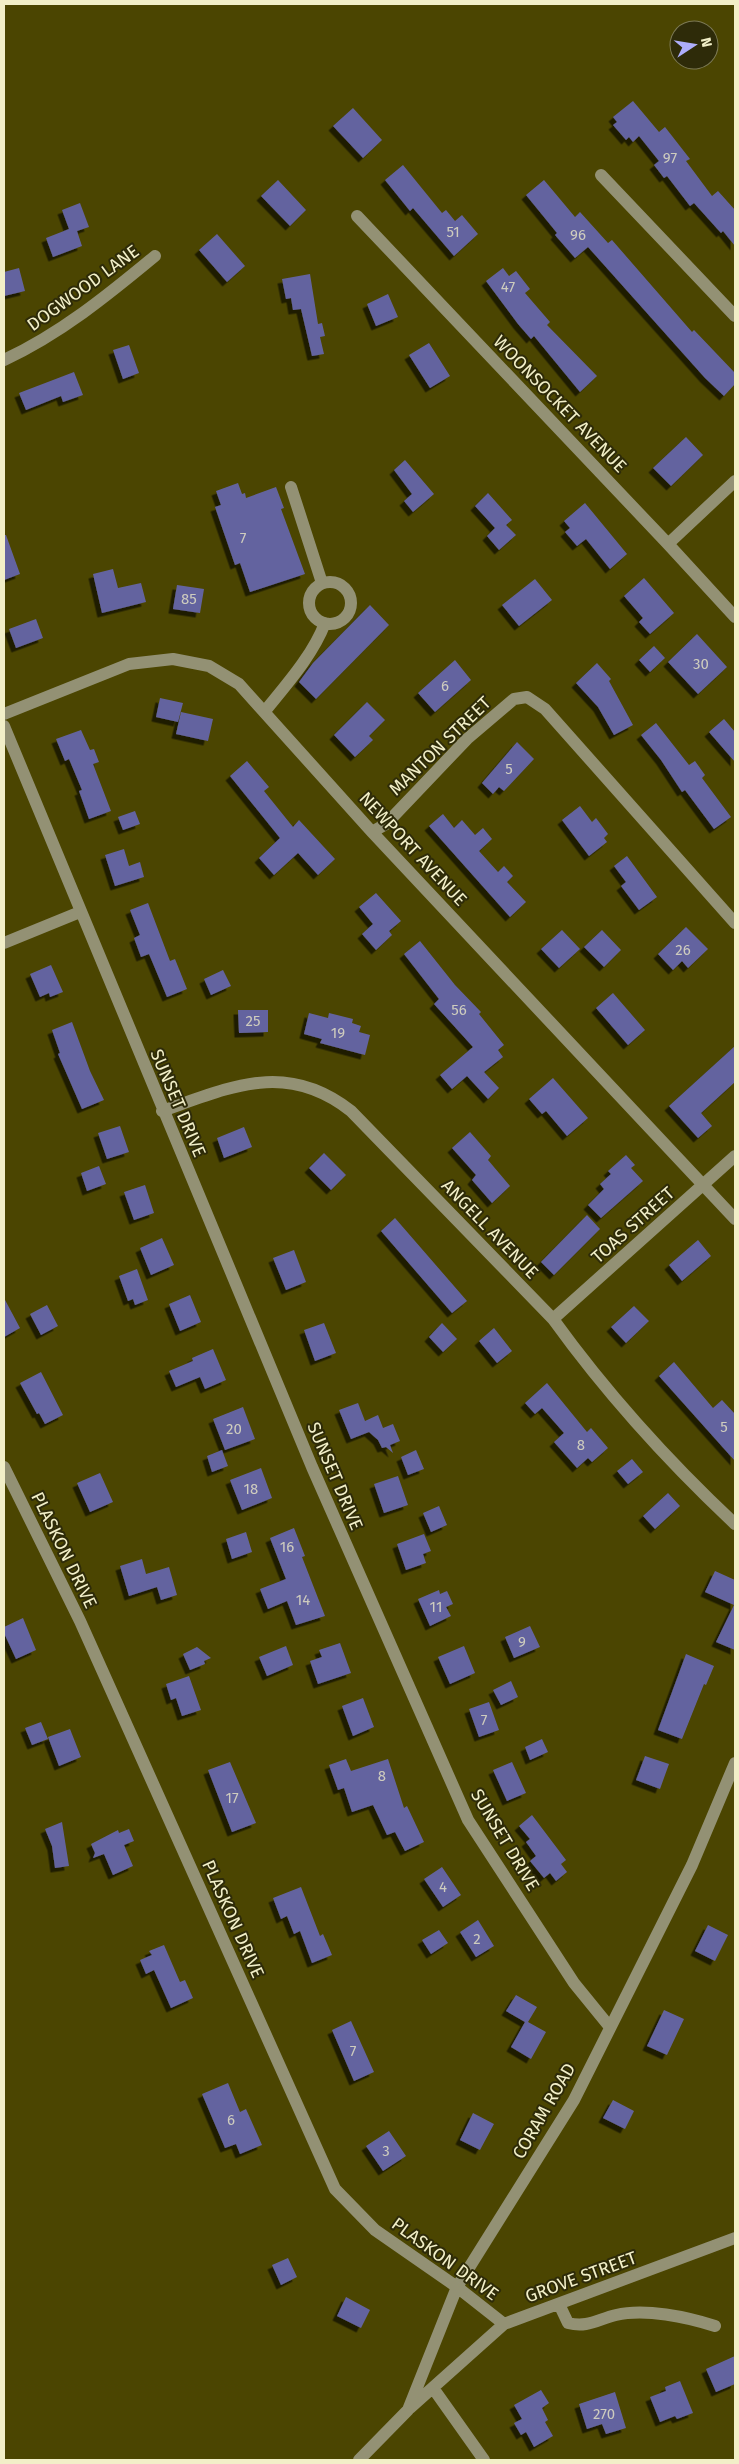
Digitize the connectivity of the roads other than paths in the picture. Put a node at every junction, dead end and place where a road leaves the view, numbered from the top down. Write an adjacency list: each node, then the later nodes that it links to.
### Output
1 (601, 175): 4 (street)
2 (357, 216): 8 (street, WOONSOCKET AVENUE)
3 (155, 256): 5 (street, DOGWOOD LANE)
4 (735, 316)
5 (4, 360)
6 (735, 481): 8 (street)
7 (291, 487): 9 (street)
8 (668, 544): 10 (street, WOONSOCKET AVENUE)
9 (322, 583): 11 (street); 11 (street)
10 (735, 617)
11 (325, 623): 12 (street)
12 (265, 711): 13 (street, NEWPORT AVENUE); 15 (street, NEWPORT AVENUE)
13 (4, 714)
14 (4, 726): 16 (street, SUNSET DRIVE)
15 (372, 832): 17 (street, MANTON STREET); 21 (street, NEWPORT AVENUE)
16 (80, 912): 18 (street); 19 (street, SUNSET DRIVE)
17 (735, 923)
18 (4, 943)
19 (162, 1111): 23 (street, ANGELL AVENUE); 27 (street, SUNSET DRIVE)
20 (735, 1156): 21 (street, TOAS STREET)
21 (703, 1185): 22 (street, NEWPORT AVENUE); 23 (street, TOAS STREET)
22 (735, 1219)
23 (553, 1319): 25 (street, ANGELL AVENUE)
24 (4, 1467): 29 (street, PLASKON DRIVE)
25 (735, 1524)
26 (735, 1763): 27 (street, CORAM ROAD)
27 (609, 2026): 29 (street, CORAM ROAD)
28 (735, 2238): 30 (street, GROVE STREET)
29 (457, 2287): 31 (street, PLASKON DRIVE); 34 (street, CORAM ROAD)
30 (559, 2304): 31 (street, GROVE STREET); 32 (street)
31 (504, 2324): 33 (street, GROVE STREET)
32 (715, 2326)
33 (433, 2388): 34 (street, GROVE STREET); 36 (street)
34 (408, 2410): 35 (street, CORAM ROAD)
35 (359, 2460)
36 (484, 2460)

